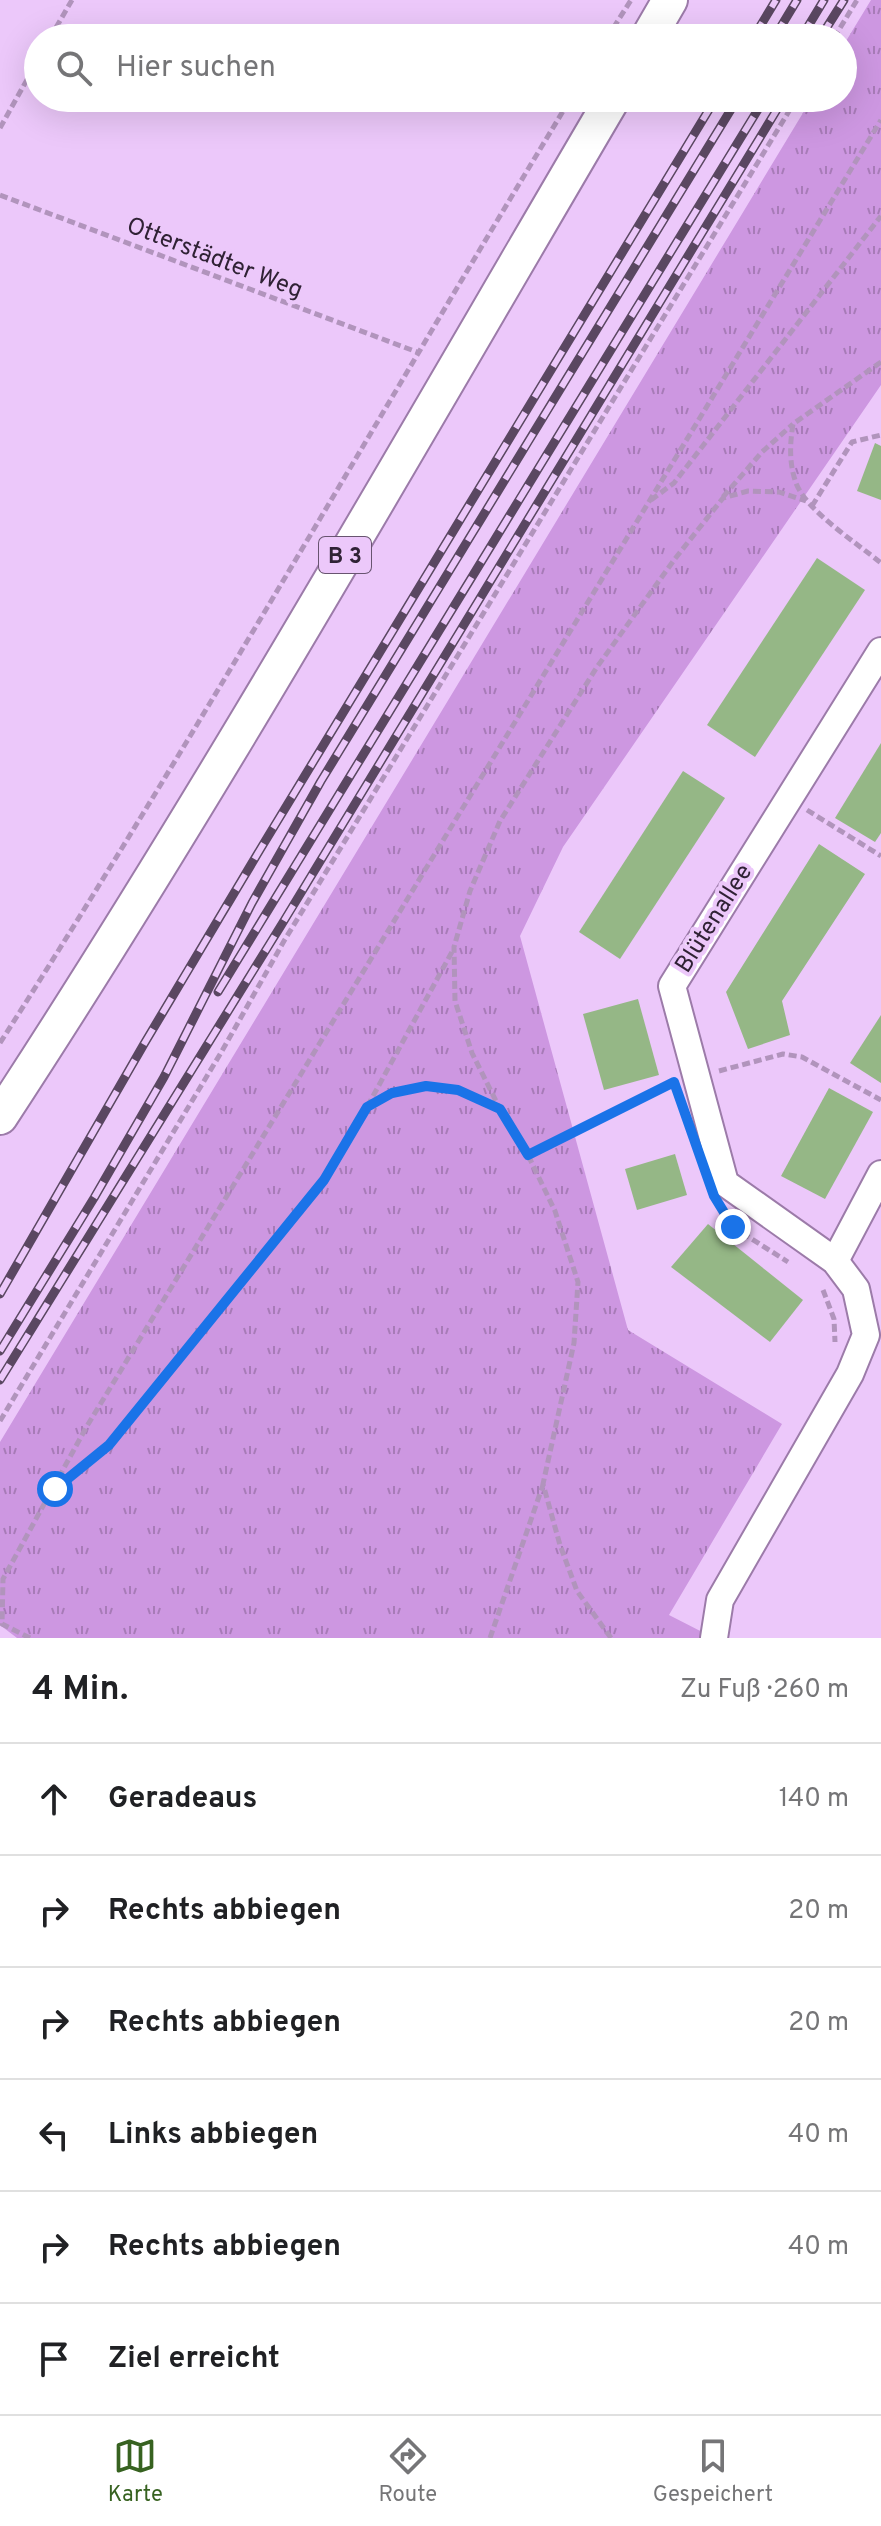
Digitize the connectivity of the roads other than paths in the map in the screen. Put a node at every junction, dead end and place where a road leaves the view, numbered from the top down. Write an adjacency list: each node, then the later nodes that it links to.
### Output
1 (670, 0): 2 (main road)
2 (656, 24)
3 (605, 112): 5 (main road, B 3)
4 (881, 651): 7 (street, Blütenallee)
5 (0, 1117)
6 (881, 1174): 7 (street)
7 (835, 1261): 8 (street, Blütenallee)
8 (874, 1334): 9 (street, Blütenallee)
9 (714, 1638)

